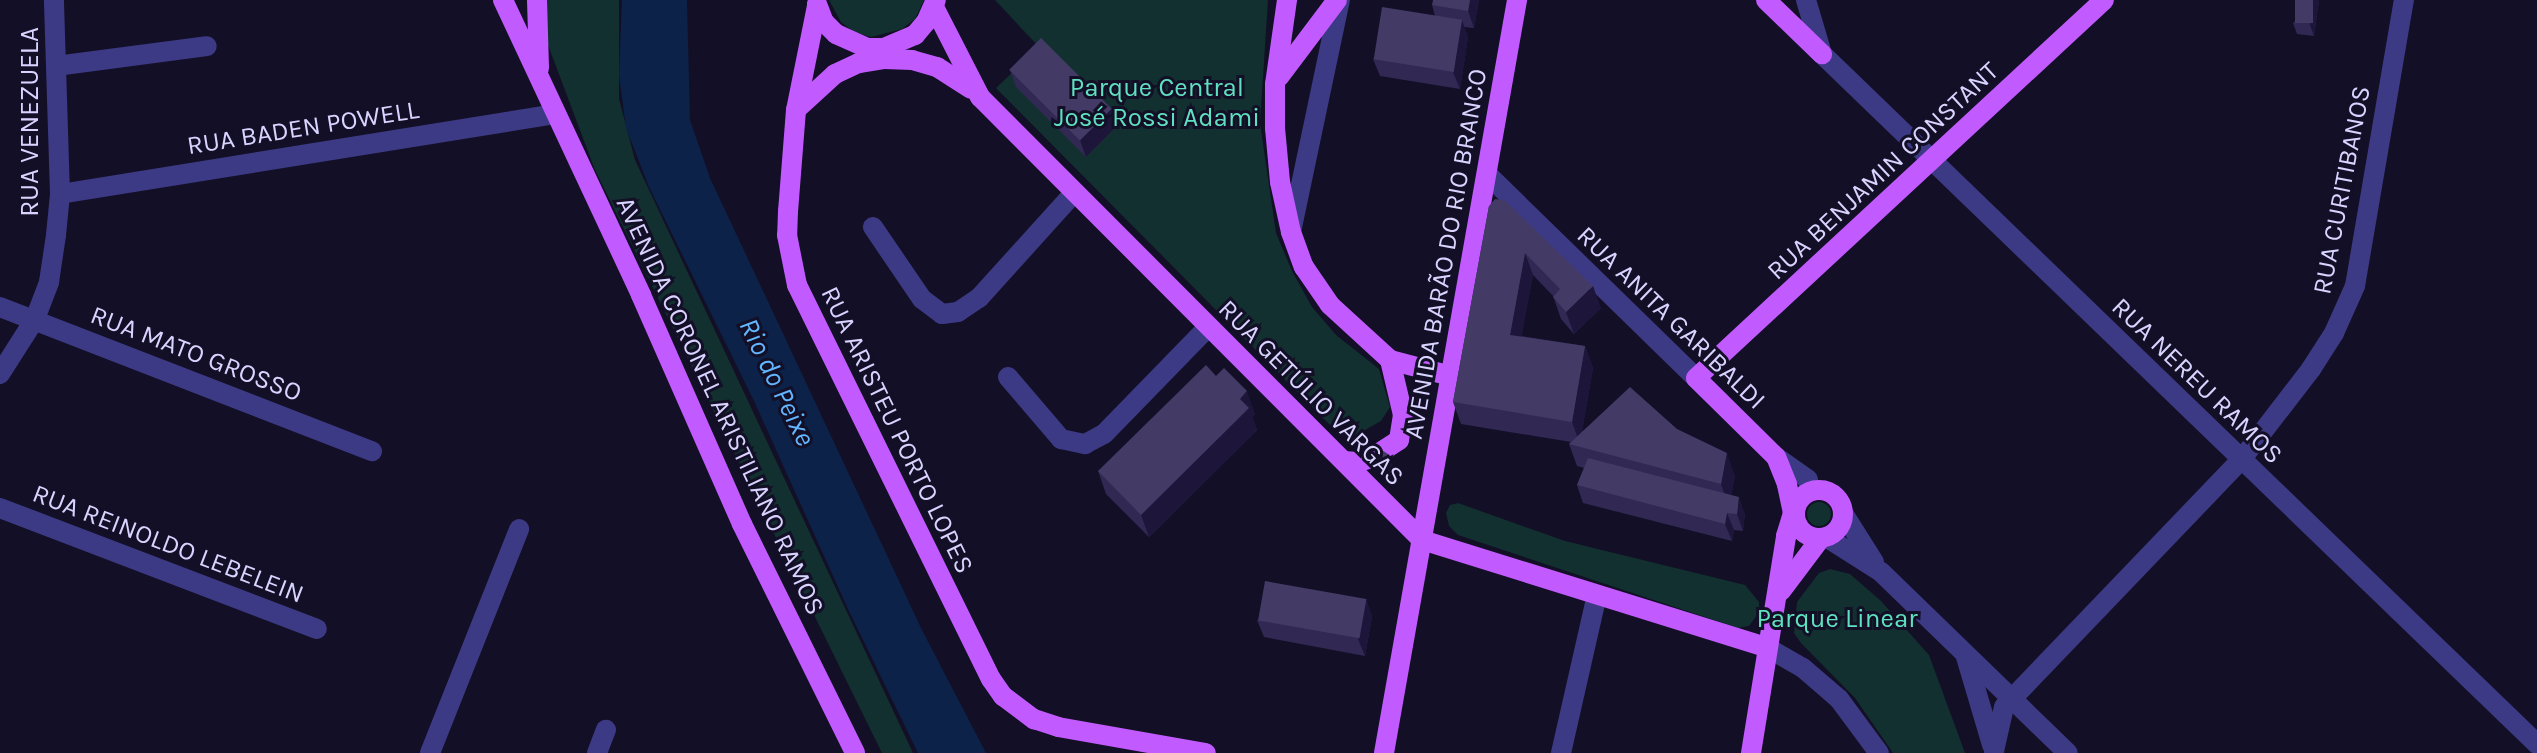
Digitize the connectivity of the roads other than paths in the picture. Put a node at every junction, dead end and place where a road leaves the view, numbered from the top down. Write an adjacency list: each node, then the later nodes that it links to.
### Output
1 (54, 0): 16 (street, RUA VENEZUELA)
2 (503, 0): 17 (main road, AVENIDA CORONEL ARISTILIANO RAMOS)
3 (537, 0): 17 (main road, AVENIDA CORONEL ARISTILIANO RAMOS)
4 (1287, 0): 18 (main road)
5 (1339, 0): 18 (main road); 27 (street)
6 (1517, 0): 23 (main road, AVENIDA BARÃO DO RIO BRANCO)
7 (1766, 0): 15 (main road)
8 (1806, 0): 15 (street, RUA NEREU RAMOS)
9 (1818, 0): 15 (street)
10 (2104, 0): 22 (main road, RUA BENJAMIN CONSTANT)
11 (2404, 0): 38 (street, RUA CURITIBANOS)
12 (816, 3): 13 (main road); 20 (main road, RUA ARISTEU PORTO LOPES)
13 (935, 4): 19 (main road, RUA GETÚLIO VARGAS)
14 (207, 46): 16 (street)
15 (1822, 54): 22 (street, RUA NEREU RAMOS)
16 (56, 66): 24 (street, RUA VENEZUELA)
17 (540, 80): 21 (main road, AVENIDA CORONEL ARISTILIANO RAMOS)
18 (1275, 84): 27 (main road)
19 (980, 97): 20 (main road); 25 (main road, RUA GETÚLIO VARGAS)
20 (796, 110): 60 (main road, RUA ARISTEU PORTO LOPES)
21 (555, 114): 24 (street, RUA BADEN POWELL); 59 (main road, AVENIDA CORONEL ARISTILIANO RAMOS)
22 (1931, 162): 35 (main road, RUA BENJAMIN CONSTANT); 38 (street, RUA NEREU RAMOS)
23 (1488, 175): 33 (main road, AVENIDA BARÃO DO RIO BRANCO); 35 (street, RUA ANITA GARIBALDI)
24 (60, 194): 29 (street, RUA VENEZUELA)
25 (1073, 194): 26 (street); 30 (main road, RUA GETÚLIO VARGAS)
26 (873, 227)
27 (1291, 232): 31 (main road)
28 (0, 307): 29 (street, RUA MATO GROSSO)
29 (35, 319): 32 (street, RUA VENEZUELA); 36 (street, RUA MATO GROSSO)
30 (1208, 327): 34 (street); 39 (main road, RUA GETÚLIO VARGAS)
31 (1390, 360): 33 (main road); 39 (main road)
32 (0, 374)
33 (1451, 376): 46 (main road, AVENIDA BARÃO DO RIO BRANCO)
34 (1008, 377)
35 (1696, 378): 37 (main road, RUA ANITA GARIBALDI)
36 (372, 451)
37 (1776, 457): 40 (street); 42 (main road, RUA ANITA GARIBALDI)
38 (2241, 460): 53 (street, RUA CURITIBANOS); 55 (street, RUA NEREU RAMOS)
39 (1344, 461): 46 (main road, RUA GETÚLIO VARGAS)
40 (1808, 479)
41 (0, 508): 50 (street, RUA REINOLDO LEBELEIN)
42 (1793, 513): 43 (main road); 45 (main road); 49 (main road)
43 (1843, 513): 45 (main road); 47 (street)
44 (519, 529): 57 (street)
45 (1824, 537): 47 (street); 49 (main road)
46 (1422, 540): 48 (main road, RUA GETÚLIO VARGAS); 61 (main road, AVENIDA BARÃO DO RIO BRANCO)
47 (1881, 572): 52 (street)
48 (1597, 595): 51 (main road, RUA GETÚLIO VARGAS); 62 (street)
49 (1776, 597): 51 (main road)
50 (317, 629)
51 (1768, 648): 63 (main road); 64 (street)
52 (1965, 654): 53 (street); 56 (street)
53 (2012, 698): 56 (street, RUA CURITIBANOS); 65 (street)
54 (606, 730): 58 (street)
55 (2537, 744)
56 (1994, 752)
57 (430, 753)
58 (597, 753)
59 (855, 753)
60 (1206, 753)
61 (1384, 753)
62 (1561, 753)
63 (1751, 753)
64 (1879, 753)
65 (2068, 753)

